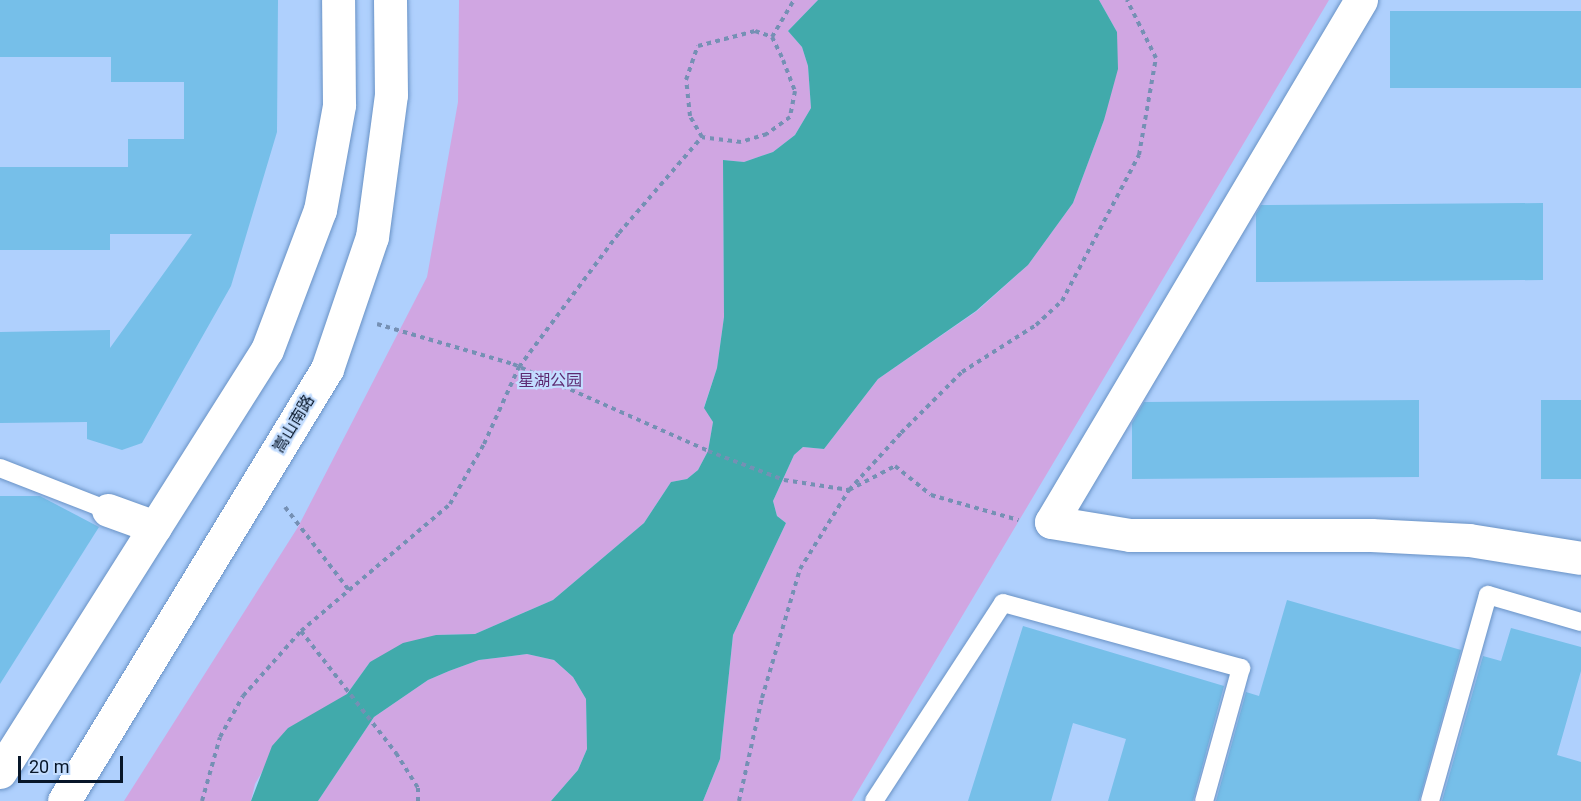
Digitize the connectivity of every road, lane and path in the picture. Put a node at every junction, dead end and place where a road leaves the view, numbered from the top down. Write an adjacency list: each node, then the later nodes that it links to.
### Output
1 (338, 0): 15 (street)
2 (390, 0): 8 (street, 嵩山南路)
3 (794, 0): 6 (path)
4 (1127, 0): 11 (path)
5 (1361, 0): 14 (street)
6 (772, 37): 7 (path); 7 (path)
7 (702, 137): 9 (path)
8 (347, 311): 9 (path); 21 (street, 嵩山南路)
9 (519, 367): 11 (path); 17 (path)
10 (0, 468): 13 (lane)
11 (849, 490): 14 (path); 24 (path)
12 (285, 507): 17 (path)
13 (108, 510): 15 (street)
14 (1051, 522): 16 (street)
15 (155, 528): 20 (street)
16 (1581, 558)
17 (349, 590): 19 (path)
18 (1581, 622): 27 (lane)
19 (301, 631): 22 (path); 23 (path)
20 (0, 772)
21 (64, 801)
22 (202, 801)
23 (418, 801)
24 (740, 801)
25 (874, 801): 26 (lane)
26 (1204, 801)
27 (1430, 801)

